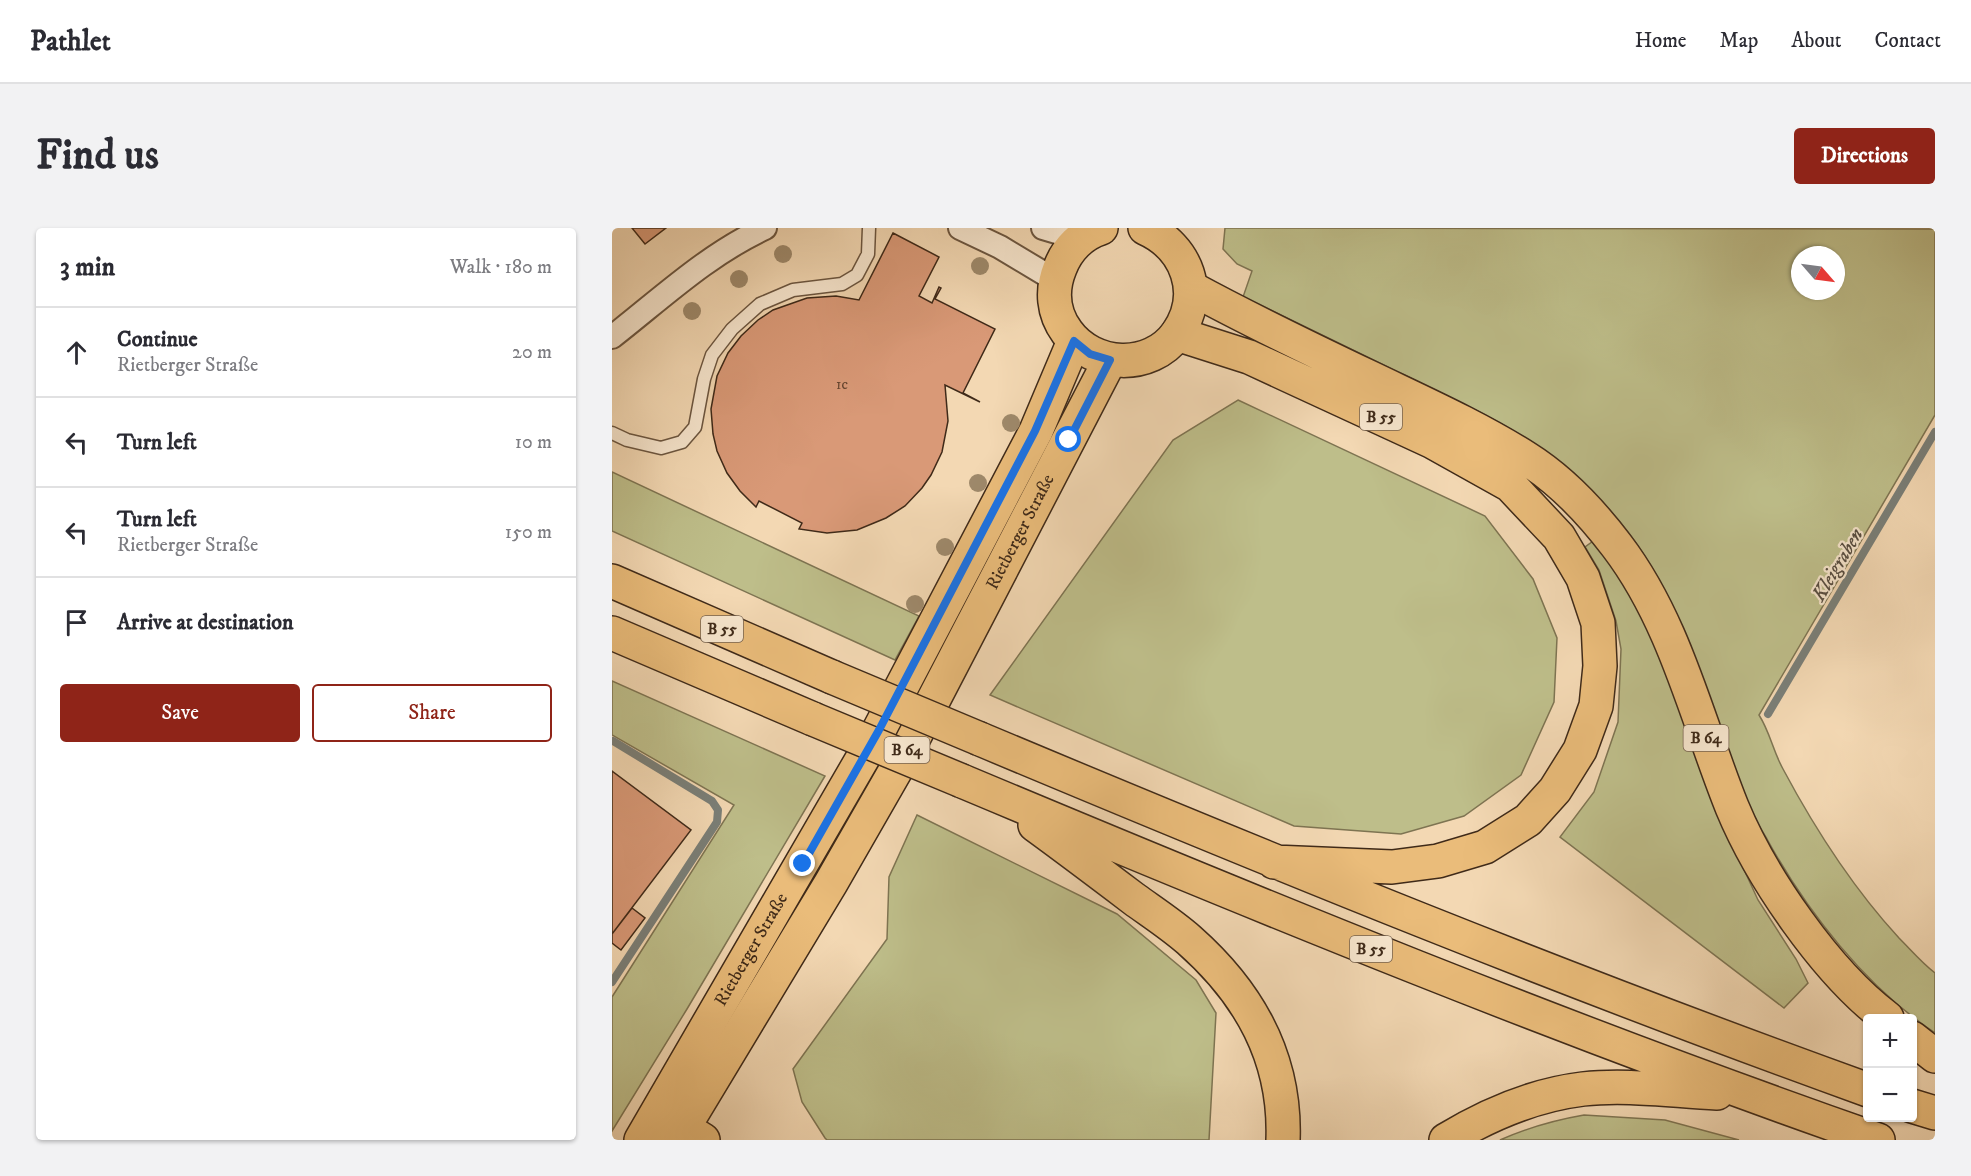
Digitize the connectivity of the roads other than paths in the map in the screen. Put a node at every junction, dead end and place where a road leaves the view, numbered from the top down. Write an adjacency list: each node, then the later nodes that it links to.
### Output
1 (765, 228): 10 (street)
2 (870, 228): 13 (lane)
3 (960, 228): 7 (street)
4 (1043, 228): 6 (street)
5 (1145, 228): 8 (main road)
6 (1090, 234): 7 (main road)
7 (1055, 280): 11 (main road)
8 (1191, 288): 9 (main road); 18 (main road, B 64)
9 (1177, 334): 12 (main road); 17 (main road, B 55)
10 (612, 337)
11 (1074, 341): 12 (main road); 25 (main road, Rietberger Straße / B 64)
12 (1110, 360): 25 (main road, Rietberger Straße / B 64)
13 (612, 433)
14 (612, 581): 17 (main road, B 55, bridge)
15 (612, 633): 16 (main road, B 55, bridge)
16 (995, 795): 22 (main road, B 55); 27 (main road, B 55)
17 (1274, 862): 21 (main road, B 55)
18 (1882, 1014)
19 (1917, 1042): 20 (main road)
20 (1935, 1056)
21 (1863, 1088)
22 (1749, 1095): 28 (main road); 29 (main road)
23 (1917, 1108): 24 (main road)
24 (1935, 1113)
25 (680, 1130): 26 (main road, Rietberger Straße / B 64)
26 (641, 1140)
27 (1283, 1140)
28 (1446, 1140)
29 (1878, 1140)

